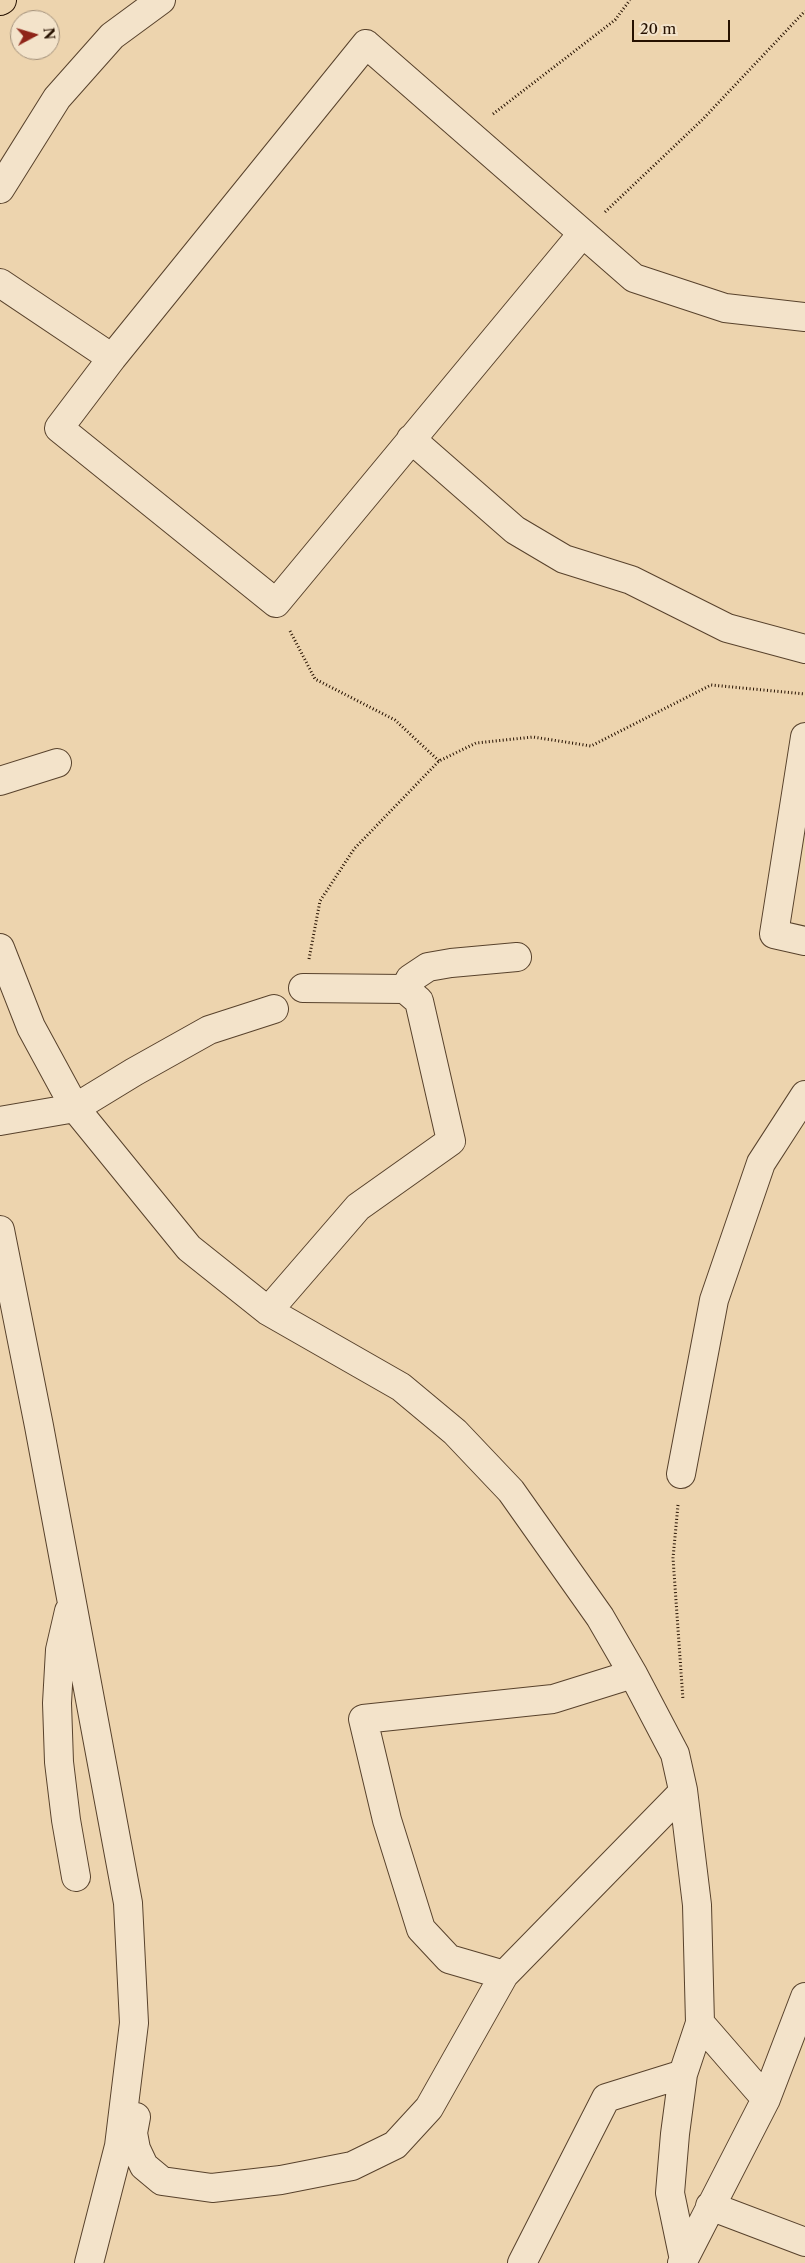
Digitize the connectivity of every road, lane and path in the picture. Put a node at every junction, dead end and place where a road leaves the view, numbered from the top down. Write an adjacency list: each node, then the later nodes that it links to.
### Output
1 (161, 0): 5 (street)
2 (630, 0): 4 (path)
3 (805, 11): 6 (path)
4 (468, 132): 6 (street); 9 (street)
5 (0, 189)
6 (582, 234): 8 (street); 10 (street)
7 (1, 288): 9 (street)
8 (805, 317)
9 (112, 358): 11 (street)
10 (411, 439): 11 (street); 12 (street)
11 (276, 603): 15 (path)
12 (805, 649)
13 (805, 694): 15 (path)
14 (805, 737): 18 (street)
15 (439, 761): 21 (path)
16 (57, 763): 17 (street)
17 (0, 781)
18 (805, 941)
19 (0, 948): 25 (street)
20 (517, 957): 22 (street)
21 (303, 988): 22 (street)
22 (405, 989): 28 (street)
23 (274, 1008): 25 (street)
24 (805, 1094): 29 (street)
25 (75, 1108): 26 (street); 28 (street)
26 (0, 1121)
27 (0, 1230): 30 (street)
28 (268, 1311): 31 (street)
29 (681, 1474): 32 (path)
30 (72, 1601): 34 (street); 38 (street)
31 (633, 1674): 33 (street); 35 (street)
32 (683, 1701)
33 (684, 1792): 35 (street); 37 (street)
34 (76, 1877)
35 (504, 1975): 38 (street)
36 (805, 1997): 40 (street)
37 (700, 2023): 39 (street); 40 (street)
38 (132, 2048): 44 (street)
39 (682, 2074): 43 (street); 45 (street)
40 (766, 2098): 41 (street)
41 (710, 2206): 42 (street); 43 (street)
42 (805, 2242)
43 (683, 2262)
44 (89, 2263)
45 (522, 2263)

